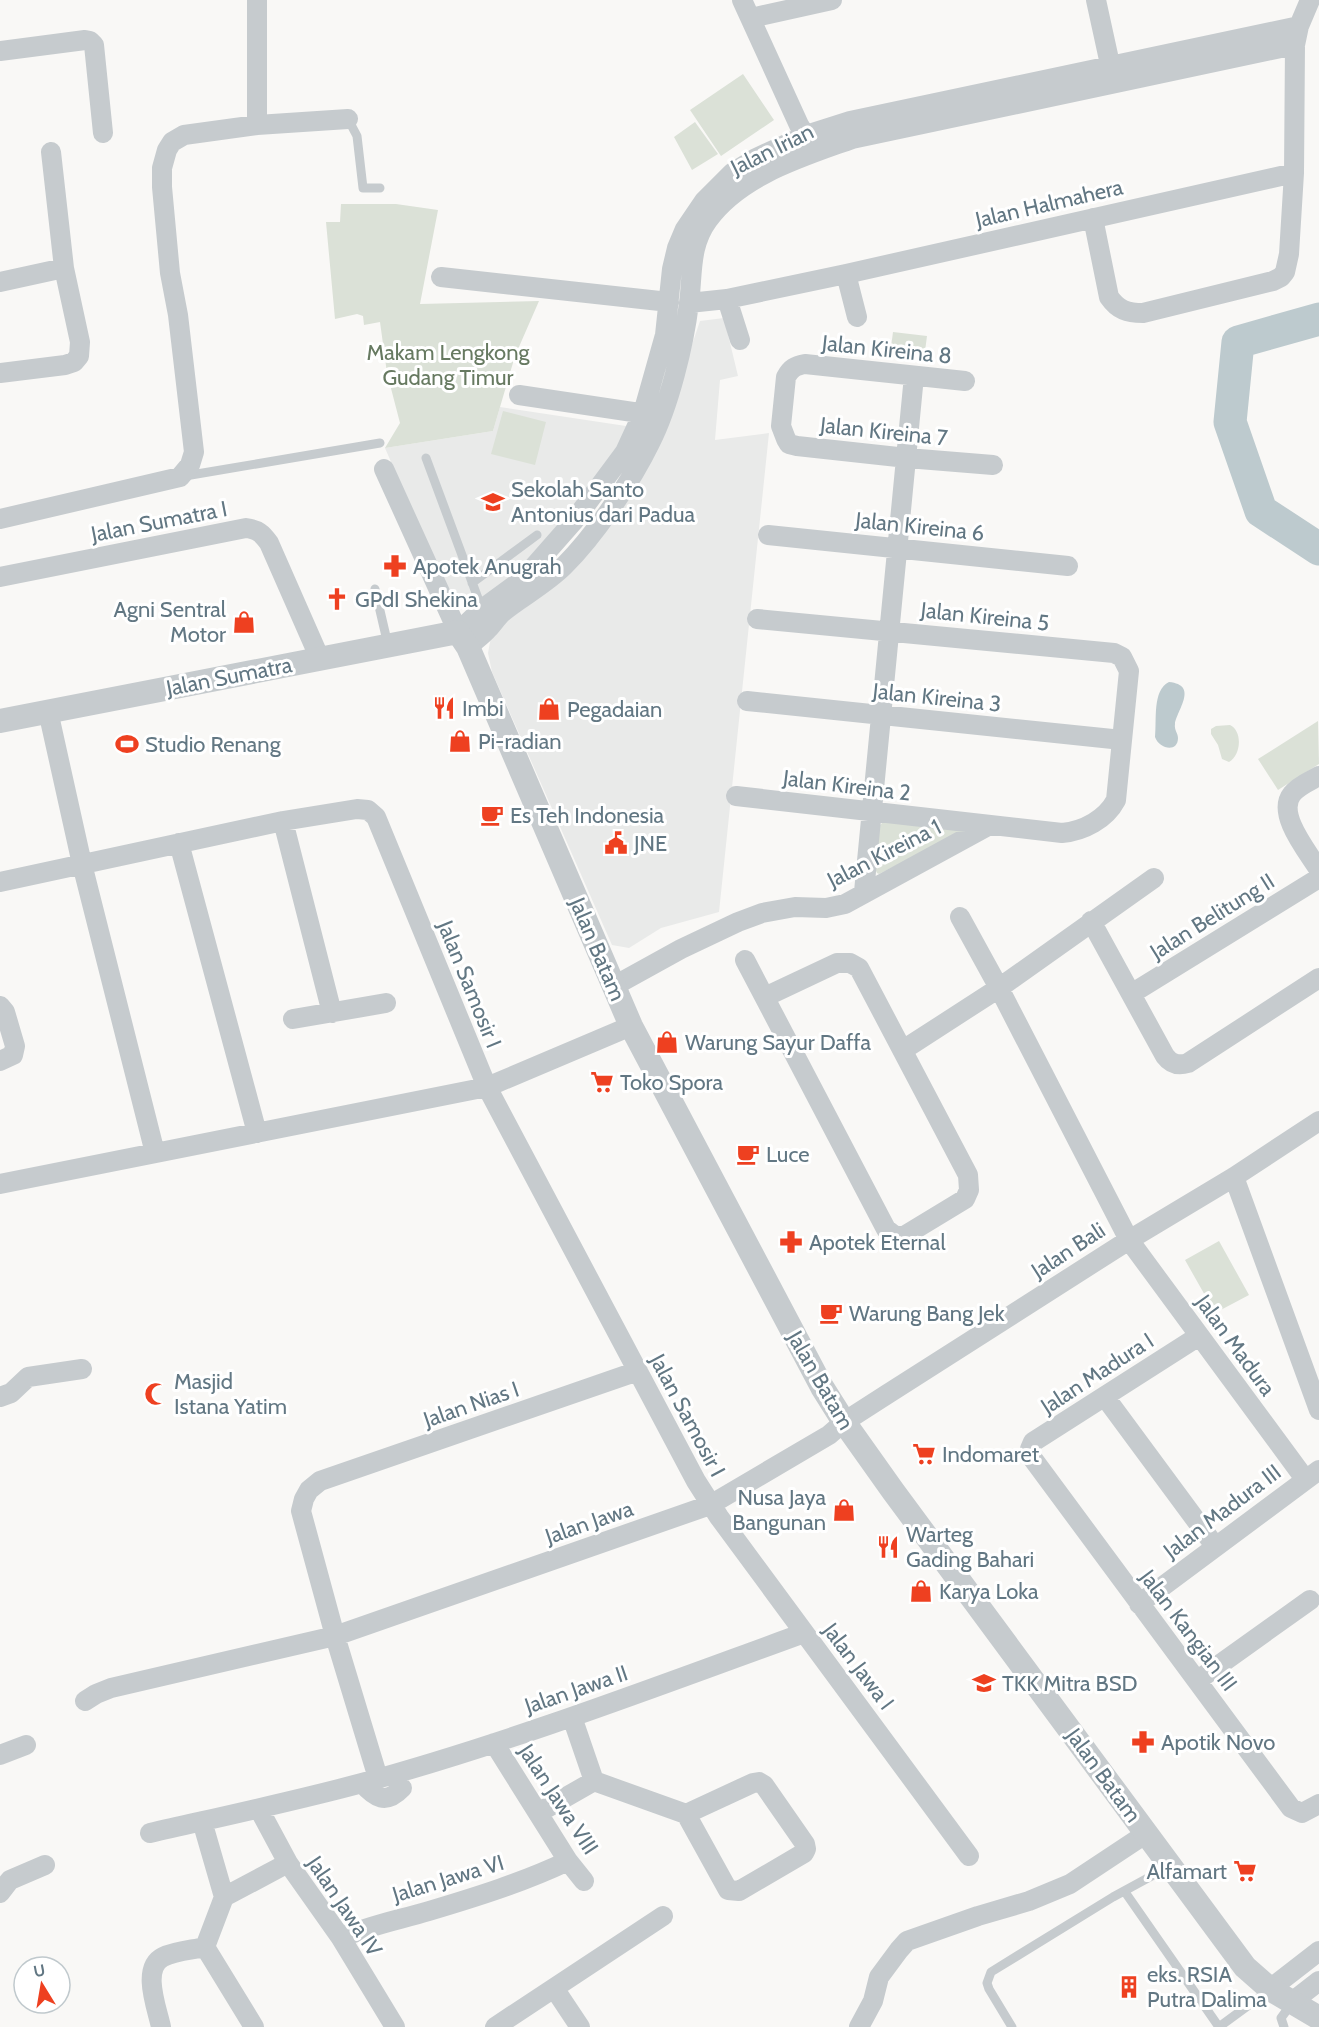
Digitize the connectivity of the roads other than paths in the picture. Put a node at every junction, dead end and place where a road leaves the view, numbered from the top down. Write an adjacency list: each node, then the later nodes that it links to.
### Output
1 (257, 0): 13 (street)
2 (742, 0): 6 (street)
3 (832, 0): 6 (street)
4 (1096, 0): 11 (street)
5 (1310, 0): 7 (street)
6 (751, 18): 15 (street)
7 (1299, 26): 8 (street); 10 (street, Jalan Irian)
8 (1295, 45): 10 (street, Jalan Irian); 17 (street)
9 (0, 51): 14 (street)
10 (1215, 53): 11 (street, Jalan Irian)
11 (1113, 75): 15 (street, Jalan Irian)
12 (348, 119): 13 (street); 18 (lane)
13 (257, 125): 42 (street)
14 (103, 133)
15 (810, 144): 20 (street, Jalan Irian)
16 (51, 152): 21 (street)
17 (1294, 173): 19 (street, Jalan Halmahera); 19 (street)
18 (380, 188)
19 (1093, 218): 22 (street, Jalan Halmahera)
20 (692, 231): 26 (street, Jalan Irian); 27 (street, Jalan Irian)
21 (64, 268): 24 (street); 30 (street)
22 (846, 274): 25 (street, Jalan Halmahera); 28 (street)
23 (441, 277): 26 (street)
24 (0, 282)
25 (727, 299): 27 (street, Jalan Halmahera); 29 (street)
26 (669, 302): 34 (street, Jalan Irian)
27 (690, 303): 34 (street, Jalan Irian)
28 (857, 317)
29 (740, 340)
30 (0, 373)
31 (914, 376): 32 (street, Jalan Kireina 8); 35 (street, Jalan Kireina 8); 39 (street)
32 (965, 381)
33 (519, 395): 34 (street)
34 (652, 415): 37 (street, Jalan Irian)
35 (782, 426): 39 (street, Jalan Kireina 7)
36 (380, 442): 42 (lane)
37 (633, 456): 51 (street, Jalan Irian); 54 (street, Jalan Irian)
38 (426, 458): 49 (lane)
39 (907, 458): 40 (street, Jalan Kireina 7); 46 (street)
40 (993, 465)
41 (384, 469): 54 (street)
42 (180, 477): 43 (street)
43 (0, 519)
44 (537, 535): 49 (lane)
45 (768, 535): 46 (street, Jalan Kireina 6)
46 (897, 547): 47 (street, Jalan Kireina 6); 53 (street)
47 (1068, 566)
48 (0, 577): 56 (street, Jalan Sumatra I)
49 (472, 583): 51 (lane)
50 (375, 589): 55 (lane)
51 (482, 609): 54 (street, Jalan Irian)
52 (757, 619): 53 (street, Jalan Kireina 5)
53 (888, 631): 59 (street); 61 (street, Jalan Kireina 5)
54 (463, 640): 55 (street, Jalan Sumatra); 78 (street, Jalan Batam)
55 (388, 645): 56 (street, Jalan Sumatra)
56 (320, 659): 58 (street, Jalan Sumatra)
57 (747, 702): 59 (street, Jalan Kireina 3)
58 (48, 711): 60 (street, Jalan Sumatra); 68 (street)
59 (882, 715): 61 (street, Jalan Kireina 3); 64 (street)
60 (0, 721)
61 (1122, 740): 66 (street)
62 (1319, 776): 69 (street)
63 (736, 796): 64 (street, Jalan Kireina 2)
64 (871, 812): 66 (street, Jalan Kireina 2); 73 (street)
65 (283, 820): 67 (street, Jalan Samosir I); 84 (street); 89 (street, Jalan Samosir I)
66 (988, 826): 73 (street, Jalan Kireina 1)
67 (179, 843): 68 (street, Jalan Samosir I); 91 (street)
68 (82, 864): 72 (street, Jalan Samosir I); 92 (street)
69 (1319, 870)
70 (1154, 878): 75 (street)
71 (1319, 878): 80 (street, Jalan Belitung II)
72 (0, 882)
73 (864, 892): 78 (street, Jalan Kireina 1)
74 (960, 917): 79 (street, Jalan Madura)
75 (1091, 921): 79 (street); 80 (street)
76 (745, 960): 81 (street)
77 (1319, 978): 80 (street)
78 (614, 986): 86 (street, Jalan Batam)
79 (999, 988): 87 (street); 95 (street, Jalan Madura)
80 (1131, 994)
81 (765, 998): 87 (street); 87 (street)
82 (386, 1003): 84 (street)
83 (0, 1006): 88 (street)
84 (332, 1013): 85 (street)
85 (293, 1020)
86 (631, 1026): 89 (street); 102 (street, Jalan Batam)
87 (903, 1050)
88 (0, 1061)
89 (487, 1087): 91 (street); 98 (street, Jalan Samosir I)
90 (1319, 1121): 93 (street, Jalan Bali)
91 (257, 1133): 92 (street)
92 (155, 1153): 94 (street)
93 (1234, 1177): 95 (street, Jalan Bali); 101 (street)
94 (0, 1184)
95 (1129, 1240): 96 (street, Jalan Madura); 102 (street, Jalan Bali)
96 (1198, 1336): 100 (street, Jalan Madura I); 104 (street, Jalan Madura)
97 (82, 1369): 99 (street)
98 (638, 1371): 105 (street, Jalan Samosir I); 110 (street, Jalan Nias I)
99 (0, 1397)
100 (1105, 1397): 103 (street, Jalan Madura I); 106 (street)
101 (1319, 1410)
102 (844, 1422): 105 (street, Jalan Jawa); 126 (street, Jalan Batam)
103 (1030, 1455): 108 (street, Jalan Kangian III)
104 (1312, 1474): 106 (street, Jalan Madura III)
105 (710, 1505): 109 (street, Jalan Jawa I); 110 (street, Jalan Jawa)
106 (1215, 1546): 108 (street, Jalan Madura III)
107 (1310, 1600): 111 (street)
108 (1139, 1604): 111 (street, Jalan Kangian III)
109 (804, 1634): 113 (street, Jalan Jawa II); 127 (street, Jalan Jawa I)
110 (335, 1636): 112 (street, Jalan Jawa); 117 (street)
111 (1198, 1680): 120 (street, Jalan Kangian III)
112 (85, 1701)
113 (572, 1716): 114 (street, Jalan Jawa II); 118 (street)
114 (494, 1743): 117 (street, Jalan Jawa II); 122 (street, Jalan Jawa VIII)
115 (26, 1745): 116 (street)
116 (0, 1755)
117 (370, 1781): 119 (street); 121 (street, Jalan Jawa II)
118 (594, 1781): 122 (street); 123 (street)
119 (402, 1788)
120 (1319, 1804)
121 (259, 1809): 124 (street, Jalan Jawa II); 129 (street, Jalan Jawa IV)
122 (538, 1813): 128 (street, Jalan Jawa VIII)
123 (686, 1814): 123 (street)
124 (202, 1821): 125 (street, Jalan Jawa II); 135 (street)
125 (150, 1833)
126 (1147, 1833): 131 (street, Jalan Batam); 150 (street)
127 (969, 1856)
128 (568, 1861): 132 (street, Jalan Jawa VIII); 137 (street, Jalan Jawa VI)
129 (288, 1863): 135 (street); 137 (street, Jalan Jawa IV)
130 (45, 1865): 134 (street)
131 (1171, 1866): 133 (lane); 142 (street, Jalan Batam)
132 (584, 1881)
133 (1125, 1892): 151 (lane); 152 (lane)
134 (0, 1893)
135 (224, 1897): 138 (street)
136 (663, 1916): 141 (street)
137 (341, 1938): 147 (street, Jalan Jawa IV)
138 (205, 1947): 145 (street); 146 (street)
139 (1319, 1951): 142 (street)
140 (1319, 1981): 143 (street)
141 (554, 1988): 148 (street); 149 (street)
142 (1270, 1989): 143 (street, Jalan Batam); 152 (lane)
143 (1292, 2002): 144 (street, Jalan Batam); 153 (lane)
144 (1319, 2018)
145 (161, 2027)
146 (254, 2027)
147 (395, 2027)
148 (495, 2027)
149 (580, 2027)
150 (859, 2027)
151 (1012, 2027)
152 (1219, 2027)
153 (1284, 2027)

